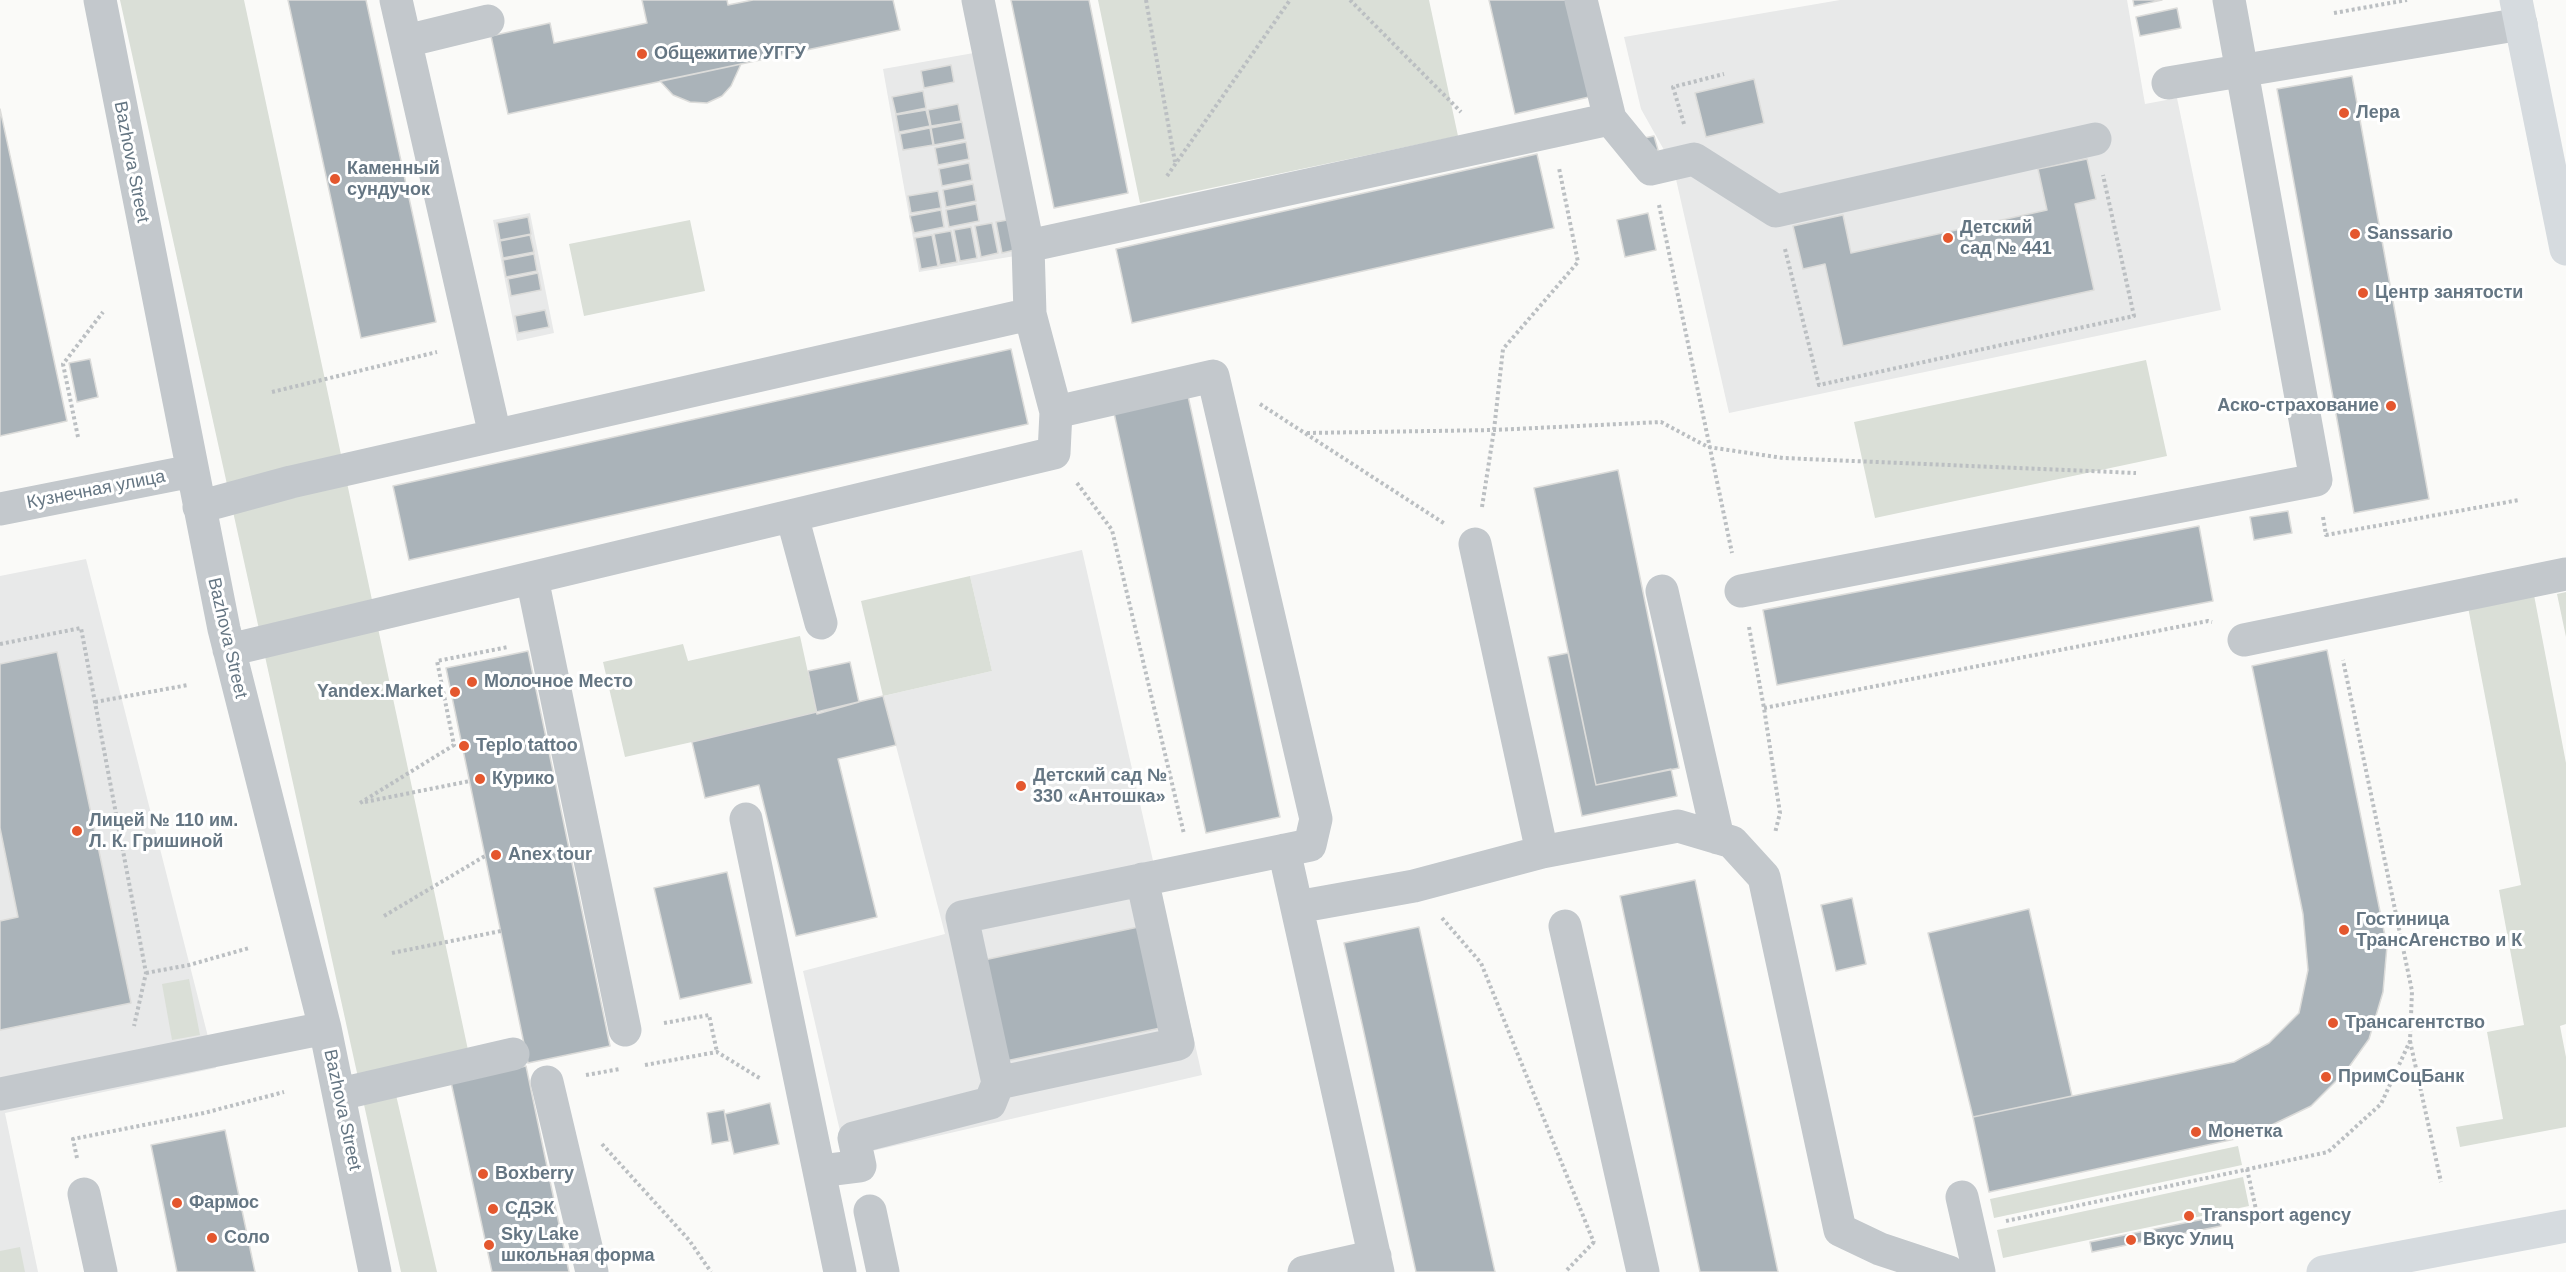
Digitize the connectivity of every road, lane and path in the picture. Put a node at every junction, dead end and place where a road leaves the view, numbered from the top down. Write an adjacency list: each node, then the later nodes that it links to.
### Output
1 (100, 0): 38 (street, Bazhova Street)
2 (396, 0): 11 (street)
3 (978, 0): 24 (street)
4 (1146, 0): 20 (path)
5 (1290, 0): 20 (path)
6 (1350, 0): 18 (path)
7 (1581, 0): 15 (street)
8 (2229, 0): 12 (street)
9 (2518, 12): 12 (street); 25 (main road)
10 (488, 21): 11 (street)
11 (406, 41): 34 (street)
12 (2242, 69): 14 (street); 40 (street)
13 (1724, 74): 19 (path)
14 (2168, 84)
15 (1610, 119): 16 (street); 21 (street)
16 (1552, 131): 18 (street); 32 (path)
17 (2095, 139): 22 (street); 22 (path)
18 (1493, 144): 23 (street)
19 (1694, 159): 21 (street); 22 (street)
20 (1175, 162): 23 (path)
21 (1651, 170): 36 (path)
22 (1776, 211)
23 (1137, 222): 24 (street)
24 (1028, 246): 27 (street)
25 (2566, 249)
26 (103, 312): 35 (path)
27 (1030, 314): 31 (street); 34 (street)
28 (441, 351): 30 (path)
29 (1213, 376): 31 (street); 33 (path); 62 (street)
30 (272, 392)
31 (1056, 412): 37 (street)
32 (1494, 430): 33 (path); 36 (path); 45 (path)
33 (1307, 433): 45 (path)
34 (495, 435): 42 (street)
35 (78, 437)
36 (1708, 447): 39 (path); 49 (path)
37 (1054, 453): 44 (street); 65 (path)
38 (192, 471): 42 (street, Bazhova Street); 43 (street, Кузнечная улица)
39 (2146, 474)
40 (2316, 480): 41 (path); 49 (street)
41 (2519, 500)
42 (199, 507): 54 (street, Bazhova Street)
43 (0, 509)
44 (792, 516): 47 (street); 50 (street)
45 (1475, 544): 63 (street)
46 (2566, 573): 52 (street)
47 (532, 578): 51 (street); 54 (street)
48 (1662, 591): 61 (street)
49 (1741, 591): 58 (path)
50 (821, 623)
51 (545, 640): 59 (path); 77 (street)
52 (2244, 640): 58 (path)
53 (0, 644): 57 (path)
54 (229, 650): 76 (street, Bazhova Street)
55 (2344, 669): 78 (path)
56 (189, 685): 57 (path)
57 (95, 702): 75 (path)
58 (1764, 708): 66 (path)
59 (470, 781)
60 (746, 819): 89 (street)
61 (1718, 838): 63 (street); 66 (street)
62 (1284, 850): 65 (street); 69 (street)
63 (1542, 852): 68 (street)
64 (485, 856): 70 (path)
65 (1192, 869): 67 (street)
66 (1764, 877): 112 (street)
67 (1142, 879): 85 (street); 85 (street)
68 (1414, 886): 69 (street); 100 (path)
69 (1297, 907): 102 (street)
70 (384, 916)
71 (1565, 926): 111 (street)
72 (501, 931): 74 (path)
73 (249, 948): 75 (path)
74 (393, 953)
75 (146, 973): 82 (path)
76 (325, 1028): 82 (street); 88 (street, Bazhova Street)
77 (626, 1030): 79 (path)
78 (2410, 1041): 91 (path); 93 (path)
79 (717, 1052): 81 (path); 89 (path)
80 (513, 1054): 88 (street)
81 (641, 1065)
82 (124, 1068): 87 (street)
83 (629, 1068): 84 (path)
84 (547, 1082): 106 (street)
85 (998, 1083): 92 (street)
86 (284, 1092): 94 (path)
87 (0, 1094)
88 (340, 1094): 105 (street, Bazhova Street)
89 (807, 1108): 92 (street)
90 (594, 1135): 107 (path)
91 (2247, 1169): 97 (path); 99 (path)
92 (820, 1171): 108 (street)
93 (2441, 1182)
94 (84, 1194): 104 (street)
95 (1962, 1197): 99 (street)
96 (870, 1211): 109 (street)
97 (2259, 1223)
98 (2566, 1226): 114 (main road)
99 (1969, 1229): 113 (street)
100 (1594, 1242): 101 (path); 103 (path)
101 (1602, 1250)
102 (1376, 1264): 110 (street)
103 (1567, 1270)
104 (101, 1272)
105 (375, 1272)
106 (592, 1272)
107 (711, 1272)
108 (840, 1272)
109 (883, 1272)
110 (1304, 1272)
111 (1643, 1272)
112 (1949, 1272)
113 (1978, 1272)
114 (2323, 1272)

